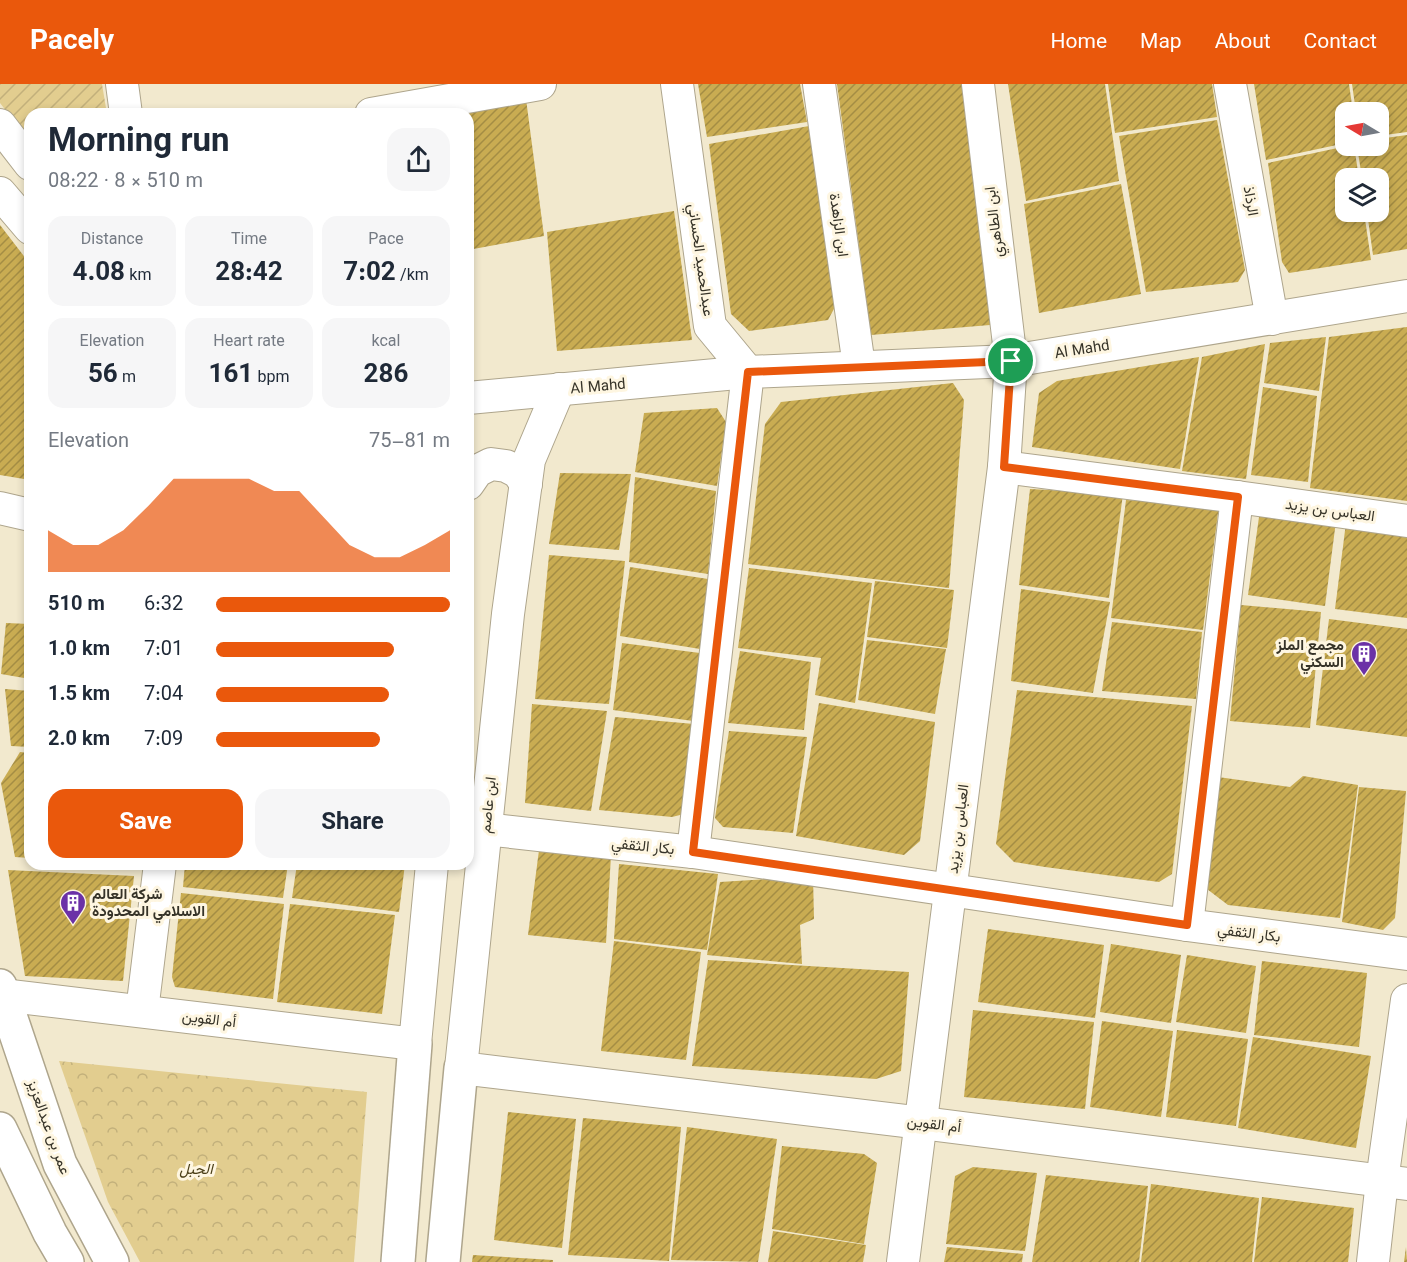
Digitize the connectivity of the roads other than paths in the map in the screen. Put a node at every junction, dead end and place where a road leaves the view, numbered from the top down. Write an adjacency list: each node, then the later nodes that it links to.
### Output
1 (122, 84): 7 (street)
2 (540, 84): 8 (street)
3 (677, 84): 17 (street, عبدالحميد الحساني)
4 (819, 84): 16 (street, ابن الزاهدة)
5 (978, 84): 15 (street, ابن الطاهري)
6 (1230, 84): 14 (street, الرذاذ)
7 (125, 108)
8 (405, 108)
9 (0, 125): 10 (street)
10 (24, 156)
11 (0, 193): 12 (street)
12 (24, 221)
13 (1407, 296): 14 (street, Al Mahd)
14 (1272, 319): 15 (street, Al Mahd)
15 (1011, 361): 16 (street, Al Mahd); 20 (street, العباس بن يزيد)
16 (859, 366): 17 (street, Al Mahd)
17 (748, 372): 18 (street, Al Mahd); 28 (street)
18 (559, 389): 19 (street, Al Mahd); 22 (street, ابن عاصم)
19 (474, 397)
20 (1004, 467): 23 (street, العباس بن يزيد); 31 (street, العباس بن يزيد)
21 (474, 476): 22 (street)
22 (526, 484): 27 (street, ابن عاصم)
23 (1238, 497): 26 (street, العباس بن يزيد); 32 (street)
24 (0, 508): 25 (street)
25 (24, 514)
26 (1407, 521)
27 (485, 829): 28 (street, بكار الثقفي); 38 (street, ابن عاصم)
28 (693, 852): 31 (street, بكار الثقفي)
29 (159, 870): 36 (street)
30 (431, 870): 37 (street)
31 (950, 889): 32 (street, بكار الثقفي); 39 (street, العباس بن يزيد)
32 (1187, 925): 33 (street, بكار الثقفي)
33 (1407, 954)
34 (1, 991): 36 (street, أم القوين); 43 (street, عمر بن عبدالعزيز)
35 (1407, 1000): 41 (street)
36 (142, 1011): 37 (street, أم القوين)
37 (415, 1044): 44 (street)
38 (461, 1068): 39 (street, أم القوين); 45 (street, ابن عاصم)
39 (922, 1123): 41 (street, أم القوين); 46 (street, العباس بن يزيد)
40 (0, 1129): 42 (street)
41 (1394, 1183): 47 (street)
42 (67, 1262)
43 (112, 1262)
44 (398, 1262)
45 (443, 1262)
46 (903, 1262)
47 (1373, 1262)

